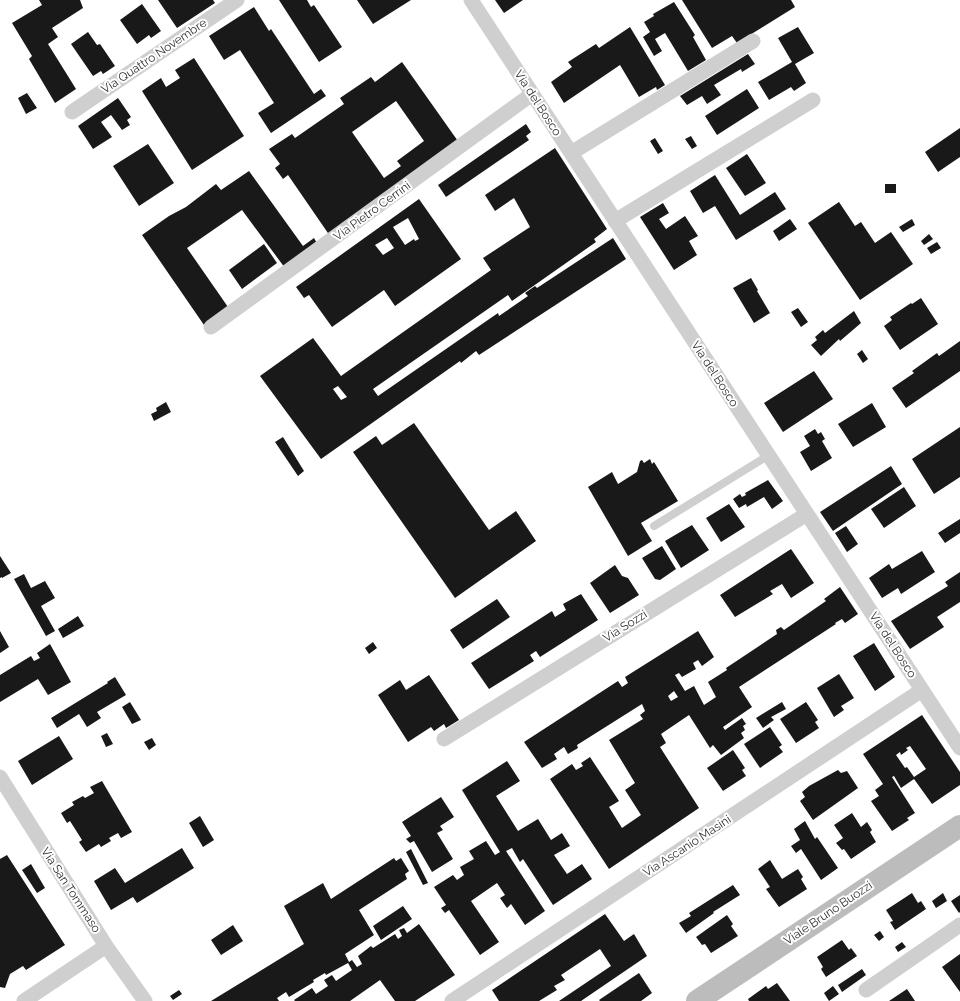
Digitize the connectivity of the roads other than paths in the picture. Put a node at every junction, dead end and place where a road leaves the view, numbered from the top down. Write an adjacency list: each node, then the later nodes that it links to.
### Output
1 (237, 0): 6 (street, Via Quattro Novembre)
2 (470, 0): 4 (street, Via del Bosco)
3 (753, 42): 7 (street)
4 (532, 94): 7 (street, Via del Bosco); 9 (street, Via Pietro Cerrini)
5 (813, 100): 8 (street)
6 (72, 112)
7 (571, 154): 8 (street, Via del Bosco)
8 (615, 221): 10 (street, Via del Bosco)
9 (211, 327)
10 (769, 455): 11 (street, Via del Bosco); 12 (lane)
11 (807, 514): 13 (street, Via del Bosco); 14 (street, Via Sozzi)
12 (654, 526)
13 (922, 690): 15 (street, Via del Bosco); 23 (street, Via Ascanio Masini)
14 (444, 738)
15 (960, 748)
16 (0, 777): 19 (street, Via San Tommaso)
17 (960, 826): 24 (main road, Viale Bruno Buozzi)
18 (960, 925): 20 (street)
19 (106, 946): 21 (street); 22 (street, Via San Tommaso)
20 (866, 990)
21 (24, 1001)
22 (145, 1001)
23 (452, 1001)
24 (697, 1001)

